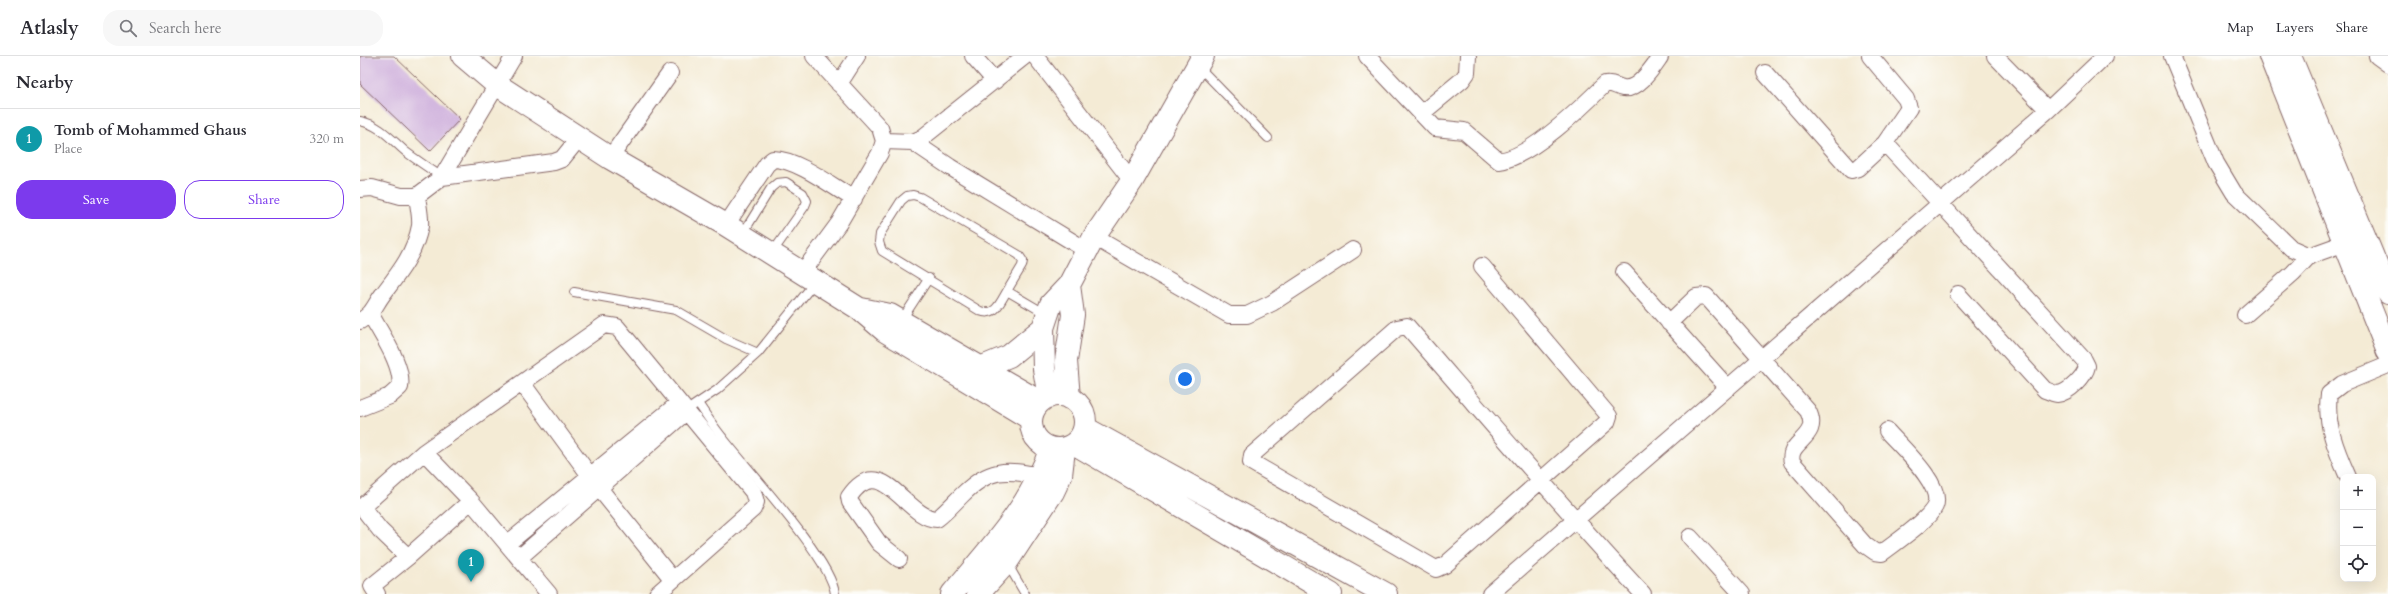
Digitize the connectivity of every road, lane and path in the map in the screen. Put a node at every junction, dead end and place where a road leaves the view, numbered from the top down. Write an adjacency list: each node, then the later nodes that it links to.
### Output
1 (463, 56): 23 (main road)
2 (514, 56): 23 (street)
3 (814, 56): 24 (street)
4 (857, 56): 24 (street)
5 (973, 56): 22 (street)
6 (1025, 56): 22 (street)
7 (1035, 56): 35 (street)
8 (1367, 56): 26 (street)
9 (1468, 56): 26 (street)
10 (1660, 56): 26 (street)
11 (1870, 56): 32 (street)
12 (1995, 56): 25 (street)
13 (2105, 56): 25 (street)
14 (2172, 56): 45 (street)
15 (2270, 56): 41 (main road)
16 (2290, 56): 53 (main road)
17 (2377, 56): 19 (street)
18 (1200, 61): 29 (lane); 35 (main road)
19 (2388, 64)
20 (670, 73): 33 (street)
21 (1764, 73): 32 (street)
22 (995, 81): 31 (street)
23 (496, 84): 28 (main road); 34 (street)
24 (839, 84): 30 (street)
25 (2048, 110): 39 (street)
26 (1422, 113)
27 (360, 121): 34 (lane)
28 (579, 138): 33 (main road); 34 (street)
29 (1268, 138)
30 (884, 141): 31 (street); 38 (street)
31 (914, 142): 42 (street)
32 (1885, 143): 39 (street)
33 (610, 158): 40 (main road)
34 (442, 177): 37 (street)
35 (1132, 181): 42 (main road)
36 (360, 189): 37 (street)
37 (418, 196): 57 (street)
38 (854, 199): 40 (street); 48 (street)
39 (1940, 204): 54 (street); 63 (street)
40 (734, 230): 44 (main road); 44 (lane)
41 (2345, 242): 45 (street); 61 (main road)
42 (1090, 244): 43 (street); 50 (main road)
43 (1353, 250)
44 (771, 255): 48 (main road)
45 (2308, 256): 56 (street)
46 (1482, 266): 76 (street)
47 (1624, 272): 60 (street)
48 (808, 278): 55 (main road); 62 (lane)
49 (929, 278): 51 (lane); 51 (lane); 58 (lane)
50 (1069, 285): 59 (main road); 68 (main road)
51 (1007, 291): 59 (lane)
52 (574, 292): 62 (lane)
53 (2388, 293)
54 (1958, 294)
55 (858, 308): 58 (main road); 68 (main road)
56 (2245, 315)
57 (365, 318): 70 (street)
58 (901, 322): 65 (main road)
59 (1045, 322): 65 (main road); 68 (main road)
60 (1669, 323): 63 (street); 67 (street)
61 (2388, 352)
62 (758, 353): 69 (lane)
63 (1762, 358): 67 (street); 71 (street)
64 (2388, 365): 74 (street)
65 (980, 368): 68 (main road)
66 (522, 383): 69 (street); 73 (street); 77 (street)
67 (1728, 388): 79 (street)
68 (1047, 404): 72 (main road); 72 (main road)
69 (688, 406): 77 (street); 86 (street); 91 (lane)
70 (360, 408)
71 (1887, 431)
72 (1068, 442): 75 (main road); 85 (main road); 87 (main road); 95 (main road)
73 (424, 452): 78 (street); 82 (street)
74 (2347, 474)
75 (1041, 476): 84 (street); 92 (main road)
76 (1540, 481): 76 (street); 79 (street)
77 (595, 482): 81 (street); 83 (street); 86 (street)
78 (471, 501): 81 (street); 82 (street)
79 (1575, 521): 96 (street); 97 (street)
80 (1690, 537): 98 (street)
81 (507, 544): 83 (street)
82 (408, 557): 88 (street)
83 (519, 558): 89 (street)
84 (898, 559)
85 (1007, 562): 93 (main road); 94 (lane)
86 (673, 580): 90 (street)
87 (1320, 592)
88 (378, 594)
89 (550, 594)
90 (657, 594)
91 (835, 594)
92 (952, 594)
93 (978, 594)
94 (1025, 594)
95 (1386, 594)
96 (1490, 594)
97 (1643, 594)
98 (1742, 594)

